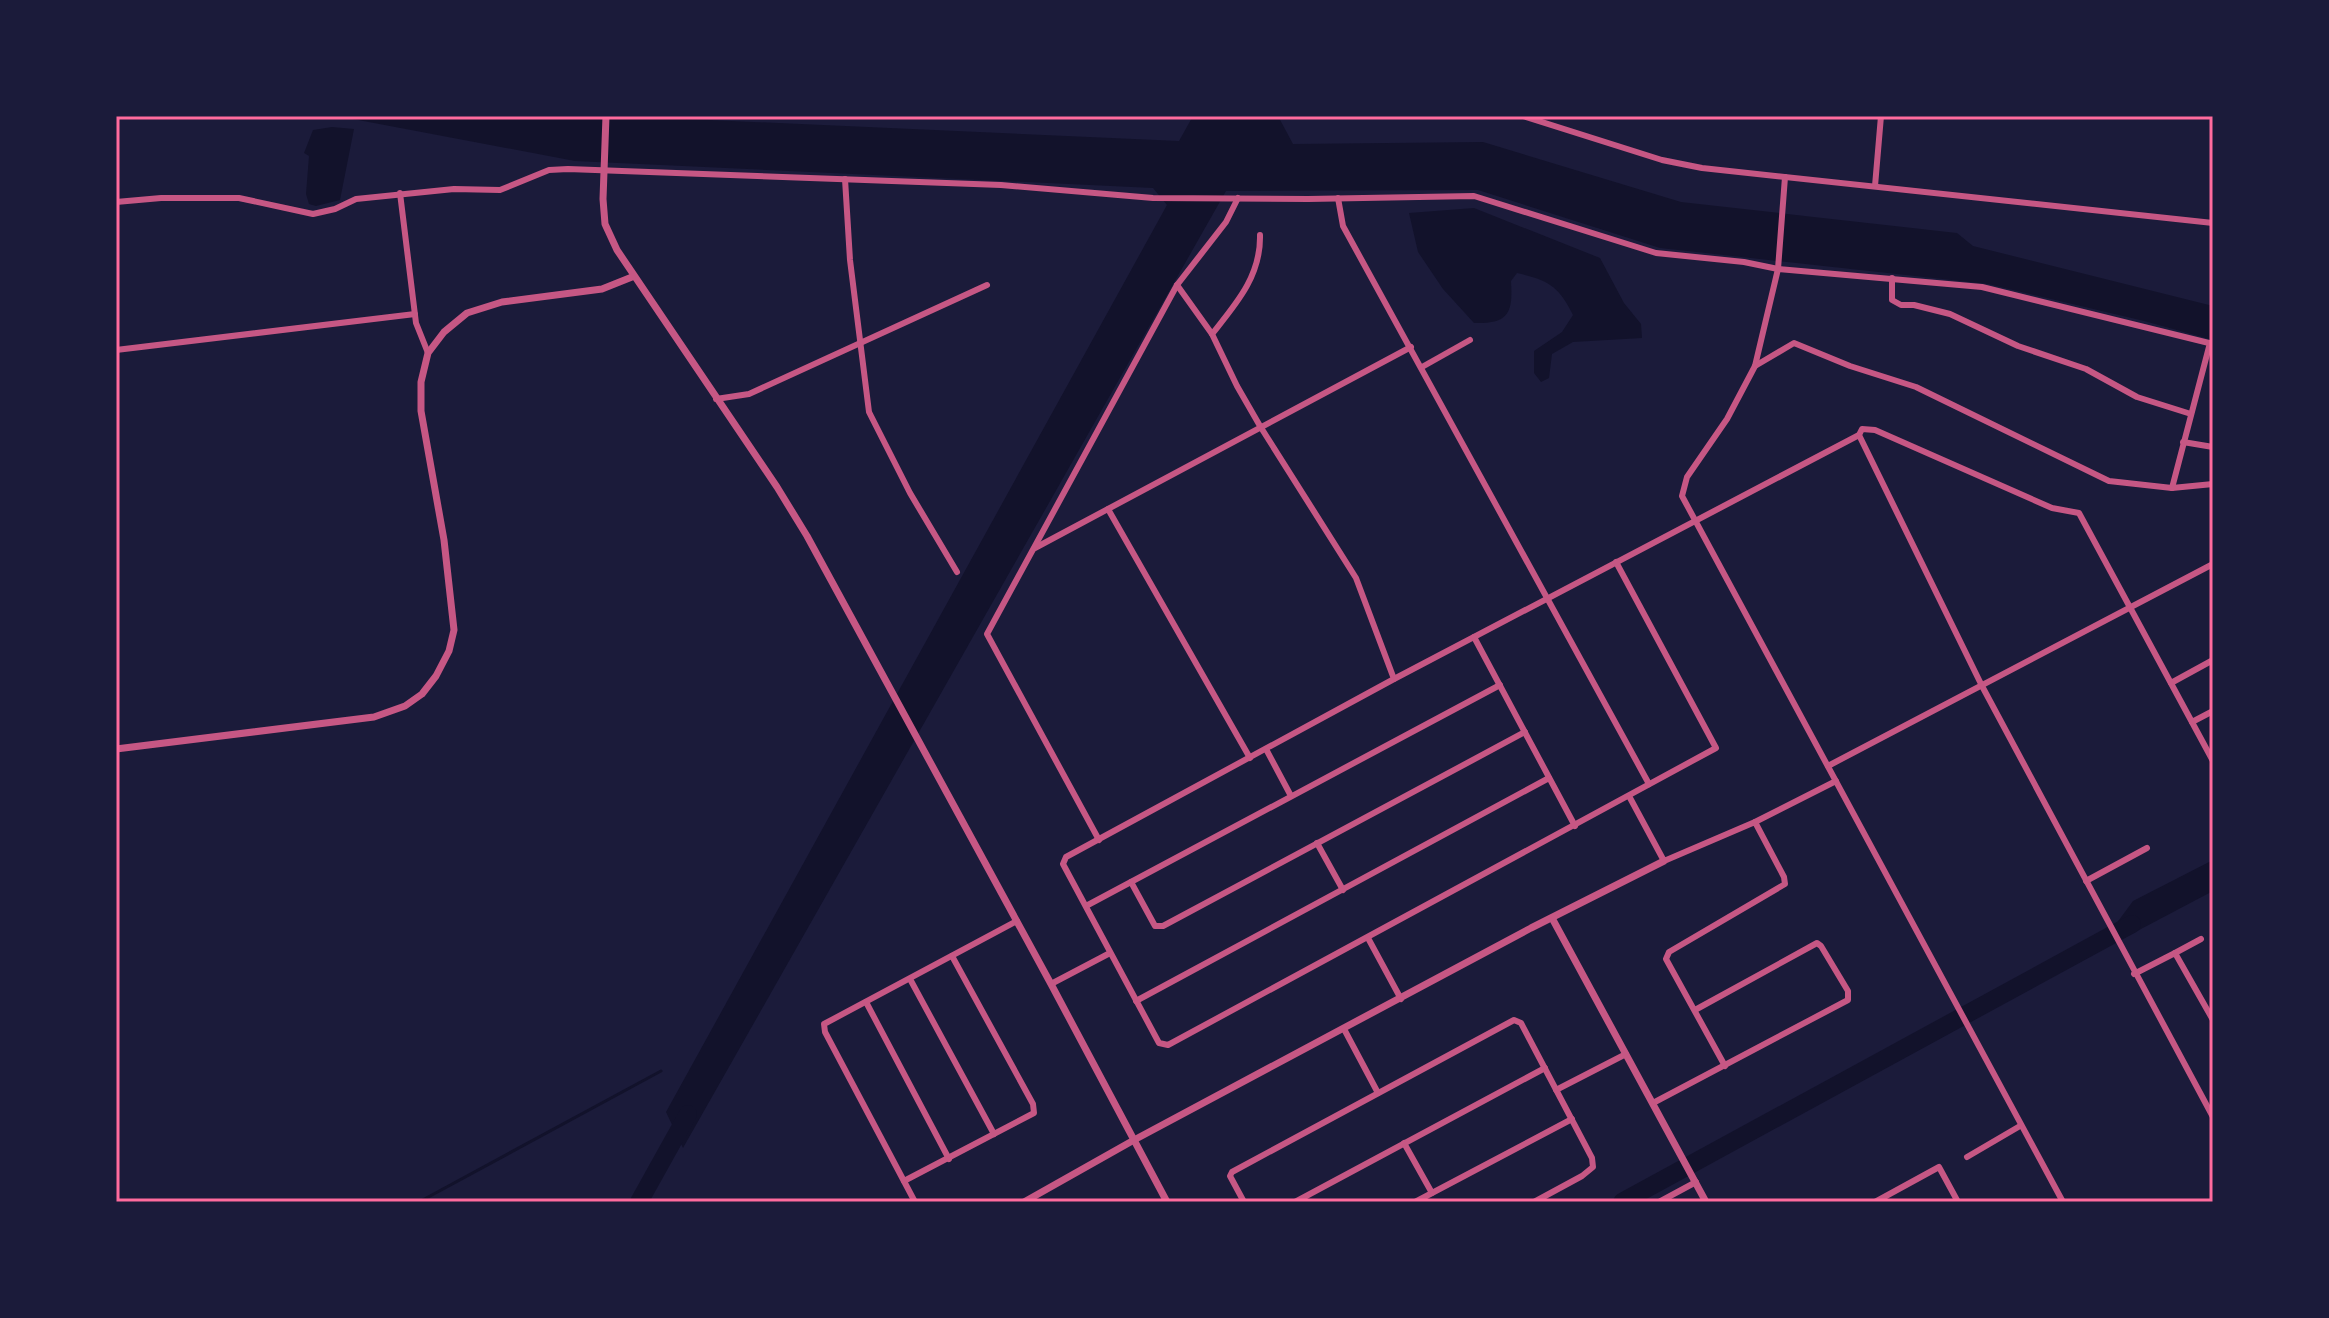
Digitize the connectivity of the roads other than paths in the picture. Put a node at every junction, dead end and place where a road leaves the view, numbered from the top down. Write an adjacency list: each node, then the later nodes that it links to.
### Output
1 (606, 116): 4 (street)
2 (1523, 116): 5 (street)
3 (1881, 116): 7 (street)
4 (604, 172): 6 (street); 8 (street); 15 (street)
5 (1785, 177): 7 (street); 14 (street)
6 (845, 179): 9 (street); 22 (street)
7 (1875, 186): 12 (street)
8 (400, 193): 11 (street); 19 (street)
9 (1238, 198): 10 (street); 18 (street)
10 (1338, 198): 14 (street); 24 (street)
11 (116, 202)
12 (2213, 223)
13 (1260, 235): 20 (street)
14 (1778, 269): 16 (street); 27 (street)
15 (632, 277): 26 (street); 29 (street)
16 (1892, 278): 23 (street); 30 (street)
17 (987, 285): 22 (street)
18 (1177, 285): 20 (street); 39 (street)
19 (415, 314): 25 (street); 26 (street)
20 (1212, 334): 31 (street)
21 (1470, 340): 28 (street)
22 (862, 342): 29 (street); 42 (street)
23 (2212, 344): 30 (street)
24 (1411, 347): 28 (street); 31 (street)
25 (116, 350)
26 (428, 353): 55 (street)
27 (1755, 366): 36 (street); 38 (street)
28 (1422, 367): 44 (street)
29 (716, 399): 76 (street)
30 (2191, 414): 33 (street)
31 (1260, 426): 37 (street); 48 (street)
32 (1859, 435): 38 (street); 45 (street); 51 (street)
33 (2183, 442): 34 (street); 36 (street)
34 (2213, 447)
35 (2213, 484): 36 (street)
36 (2172, 488)
37 (1108, 509): 39 (street); 57 (street)
38 (1695, 519): 40 (street); 59 (street)
39 (1035, 548): 67 (street)
40 (1616, 562): 44 (street); 62 (street)
41 (2210, 566): 43 (street); 45 (street)
42 (957, 572)
43 (2213, 575)
44 (1548, 598): 46 (street); 62 (street)
45 (2130, 608): 49 (street); 51 (street)
46 (1474, 637): 48 (street); 50 (street)
47 (2213, 660): 49 (street)
48 (1394, 679): 56 (street)
49 (2171, 683): 53 (street)
50 (1500, 685): 54 (street); 63 (street)
51 (1982, 686): 59 (street); 71 (street)
52 (2213, 711): 53 (street)
53 (2192, 722): 58 (street)
54 (1525, 732): 60 (street); 68 (street)
55 (116, 749)
56 (1266, 749): 57 (street); 63 (street)
57 (1250, 758): 67 (street)
58 (2213, 761)
59 (1828, 766): 61 (street)
60 (1549, 778): 66 (street); 73 (street)
61 (1836, 781): 65 (street); 99 (street)
62 (1649, 784): 64 (street)
63 (1291, 796): 72 (street)
64 (1629, 796): 66 (street); 70 (street)
65 (1755, 822): 70 (street); 88 (street)
66 (1575, 826): 77 (street)
67 (1099, 840): 74 (street)
68 (1317, 843): 72 (street); 73 (street)
69 (2147, 848): 71 (street)
70 (1664, 861): 75 (street)
71 (2086, 881): 82 (street)
72 (1131, 882): 74 (street)
73 (1343, 890): 86 (street)
74 (1086, 906): 79 (street)
75 (1552, 918): 85 (street); 91 (street)
76 (1017, 921): 81 (street); 84 (street)
77 (1368, 938): 85 (street); 86 (street)
78 (2201, 939): 80 (street)
79 (1110, 953): 84 (street); 86 (street)
80 (2175, 953): 82 (street); 89 (street)
81 (952, 956): 83 (street); 100 (street)
82 (2134, 974): 97 (street)
83 (910, 979): 87 (street); 100 (street)
84 (1051, 984): 101 (street)
85 (1401, 999): 90 (street)
86 (1136, 1001)
87 (866, 1002): 104 (street); 105 (street)
88 (1695, 1010): 92 (street); 92 (street)
89 (2213, 1020)
90 (1344, 1029): 95 (street); 101 (street)
91 (1626, 1054): 94 (street); 96 (street)
92 (1725, 1066): 96 (street)
93 (1545, 1068): 94 (street); 95 (street); 102 (street)
94 (1556, 1090): 98 (street)
95 (1378, 1093): 111 (street)
96 (1653, 1103): 106 (street)
97 (2213, 1117)
98 (1572, 1119): 107 (street); 114 (street)
99 (2020, 1126): 103 (street); 119 (street)
100 (994, 1134): 104 (street)
101 (1134, 1140): 109 (street); 110 (street)
102 (1404, 1143): 107 (street); 112 (street)
103 (1967, 1157)
104 (949, 1159): 105 (street)
105 (904, 1181): 108 (street)
106 (1696, 1182): 115 (street); 116 (street)
107 (1432, 1193): 113 (street)
108 (915, 1202)
109 (1024, 1202)
110 (1167, 1202)
111 (1244, 1202)
112 (1295, 1202)
113 (1415, 1202)
114 (1534, 1202)
115 (1659, 1202)
116 (1706, 1202)
117 (1875, 1202): 118 (street)
118 (1958, 1202)
119 (2063, 1202)

